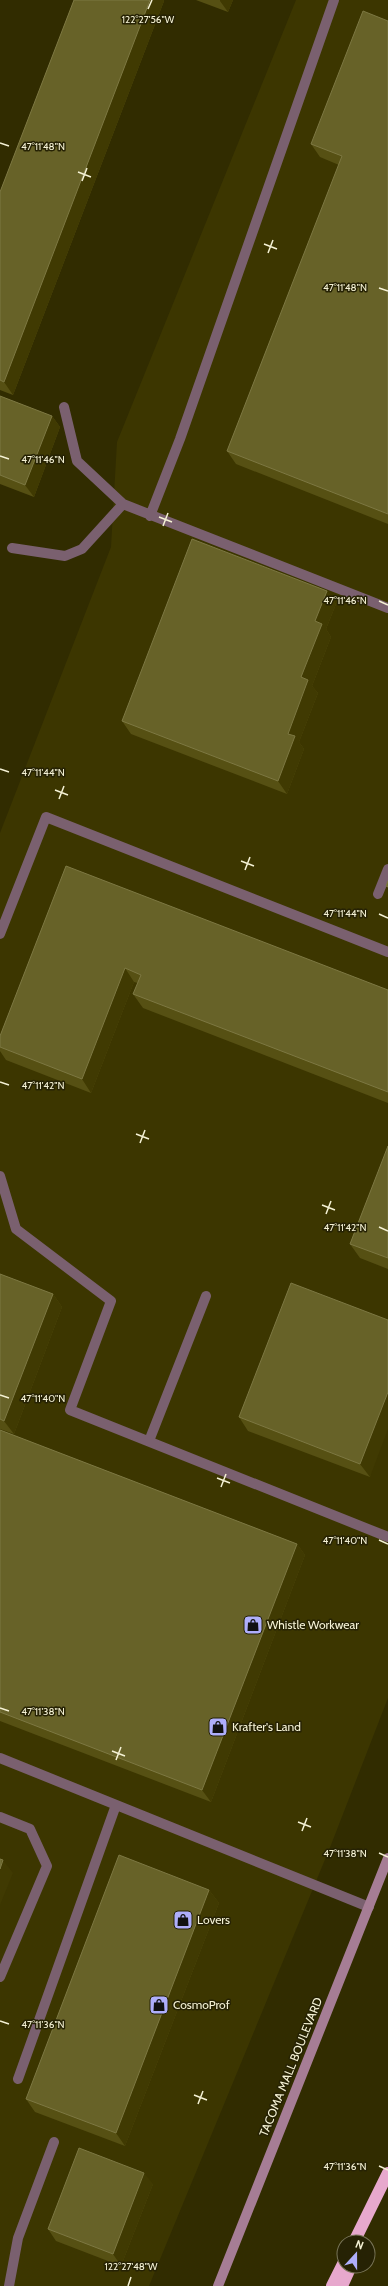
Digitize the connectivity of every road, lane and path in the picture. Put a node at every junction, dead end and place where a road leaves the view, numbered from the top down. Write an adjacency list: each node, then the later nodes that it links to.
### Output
1 (334, 0): 4 (lane)
2 (64, 407): 3 (lane)
3 (123, 504): 4 (lane); 5 (lane)
4 (150, 516): 6 (lane)
5 (12, 548)
6 (388, 608)
7 (388, 869): 8 (lane)
8 (378, 894)
9 (0, 934): 10 (lane)
10 (388, 952)
11 (0, 1176): 13 (lane)
12 (206, 1296): 13 (lane)
13 (148, 1441): 14 (lane)
14 (388, 1537)
15 (0, 1758): 16 (lane)
16 (116, 1805): 19 (lane); 21 (lane)
17 (0, 1817): 20 (lane)
18 (388, 1858): 19 (main road, TACOMA MALL BOULEVARD)
19 (368, 1907): 29 (main road, TACOMA MALL BOULEVARD)
20 (0, 1976)
21 (18, 2079)
22 (54, 2142): 28 (lane)
23 (388, 2174): 24 (highway); 25 (highway)
24 (358, 2234)
25 (363, 2234)
26 (338, 2274): 30 (highway)
27 (347, 2274): 31 (highway)
28 (9, 2286)
29 (218, 2286)
30 (332, 2286)
31 (342, 2286)

